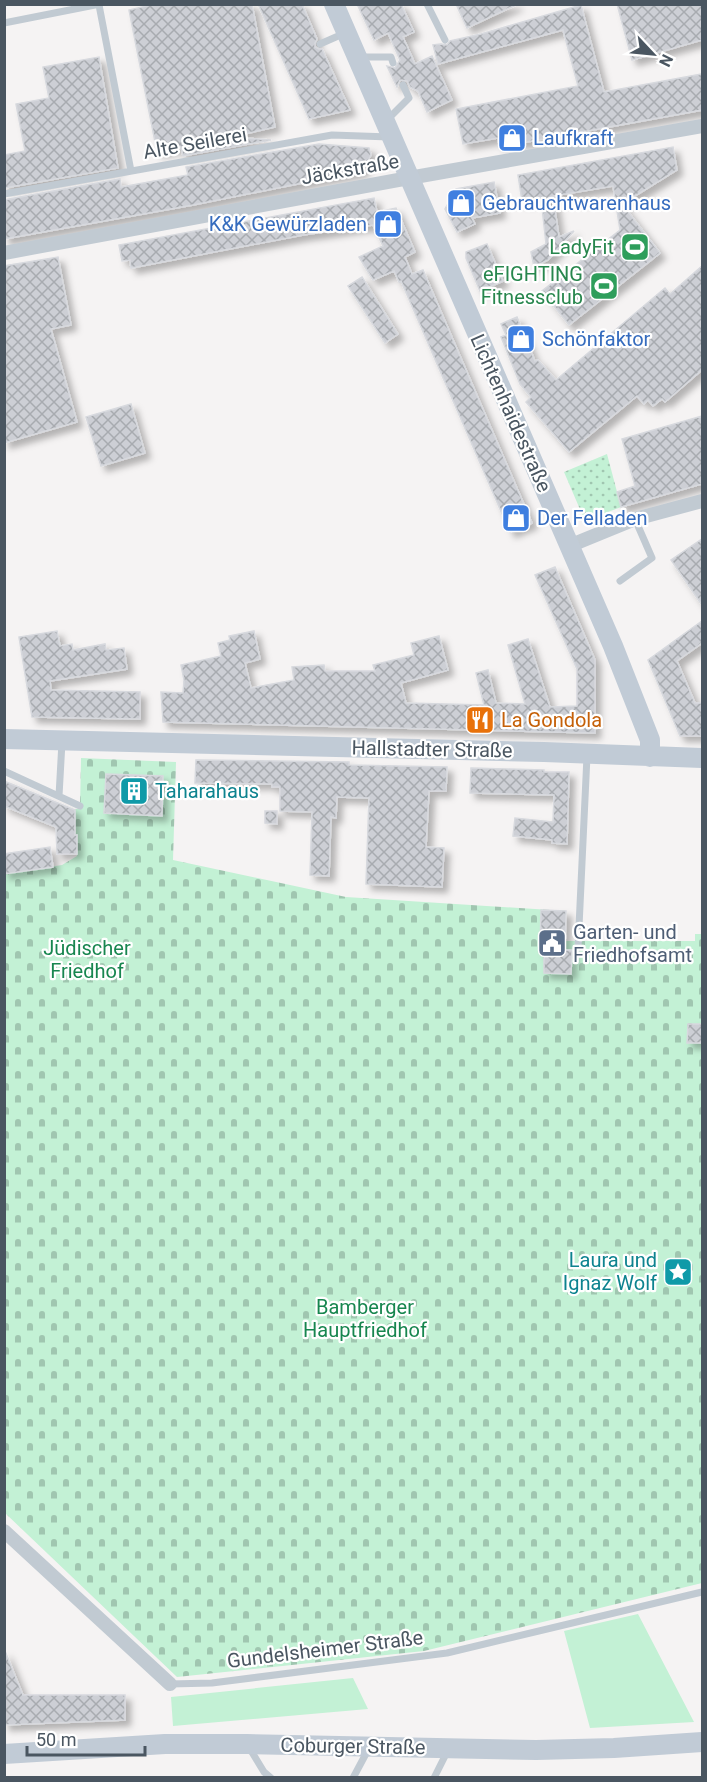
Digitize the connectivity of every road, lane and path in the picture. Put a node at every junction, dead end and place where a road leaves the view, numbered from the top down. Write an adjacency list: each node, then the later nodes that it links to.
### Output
1 (334, 4): 5 (street, Lichtenhaidestraße)
2 (427, 4): 6 (lane)
3 (99, 5): 4 (lane); 13 (lane)
4 (4, 23)
5 (347, 33): 7 (lane); 8 (street, Lichtenhaidestraße)
6 (445, 40)
7 (320, 44)
8 (357, 57): 9 (lane); 12 (street, Lichtenhaidestraße)
9 (393, 63)
10 (403, 85): 12 (lane)
11 (702, 126): 14 (street, Jäckstraße)
12 (388, 130): 13 (lane, Alte Seilerei); 14 (street, Lichtenhaidestraße)
13 (131, 171): 15 (lane, Alte Seilerei)
14 (409, 178): 16 (street, Jäckstraße); 19 (street, Lichtenhaidestraße)
15 (4, 194)
16 (4, 253)
17 (702, 501): 18 (street)
18 (635, 519): 19 (street); 20 (lane)
19 (569, 546): 24 (street, Lichtenhaidestraße)
20 (620, 581)
21 (4, 739): 22 (street)
22 (62, 740): 23 (street, Hallstadter Straße); 27 (lane)
23 (587, 754): 24 (street, Hallstadter Straße); 29 (lane)
24 (650, 757): 25 (street, Hallstadter Straße)
25 (702, 758)
26 (4, 771): 27 (lane)
27 (58, 796): 28 (lane)
28 (80, 806)
29 (578, 948)
30 (4, 1531): 32 (street, Gundelsheimer Straße)
31 (702, 1592): 32 (lane, Gundelsheimer Straße)
32 (170, 1684)
33 (702, 1742): 36 (street, Coburger Straße)
34 (247, 1744): 35 (street, Coburger Straße); 37 (street, Coburger Straße); 39 (lane)
35 (370, 1746): 36 (street, Coburger Straße); 38 (lane)
36 (449, 1748): 40 (lane)
37 (4, 1754)
38 (354, 1777)
39 (271, 1778)
40 (434, 1778)

